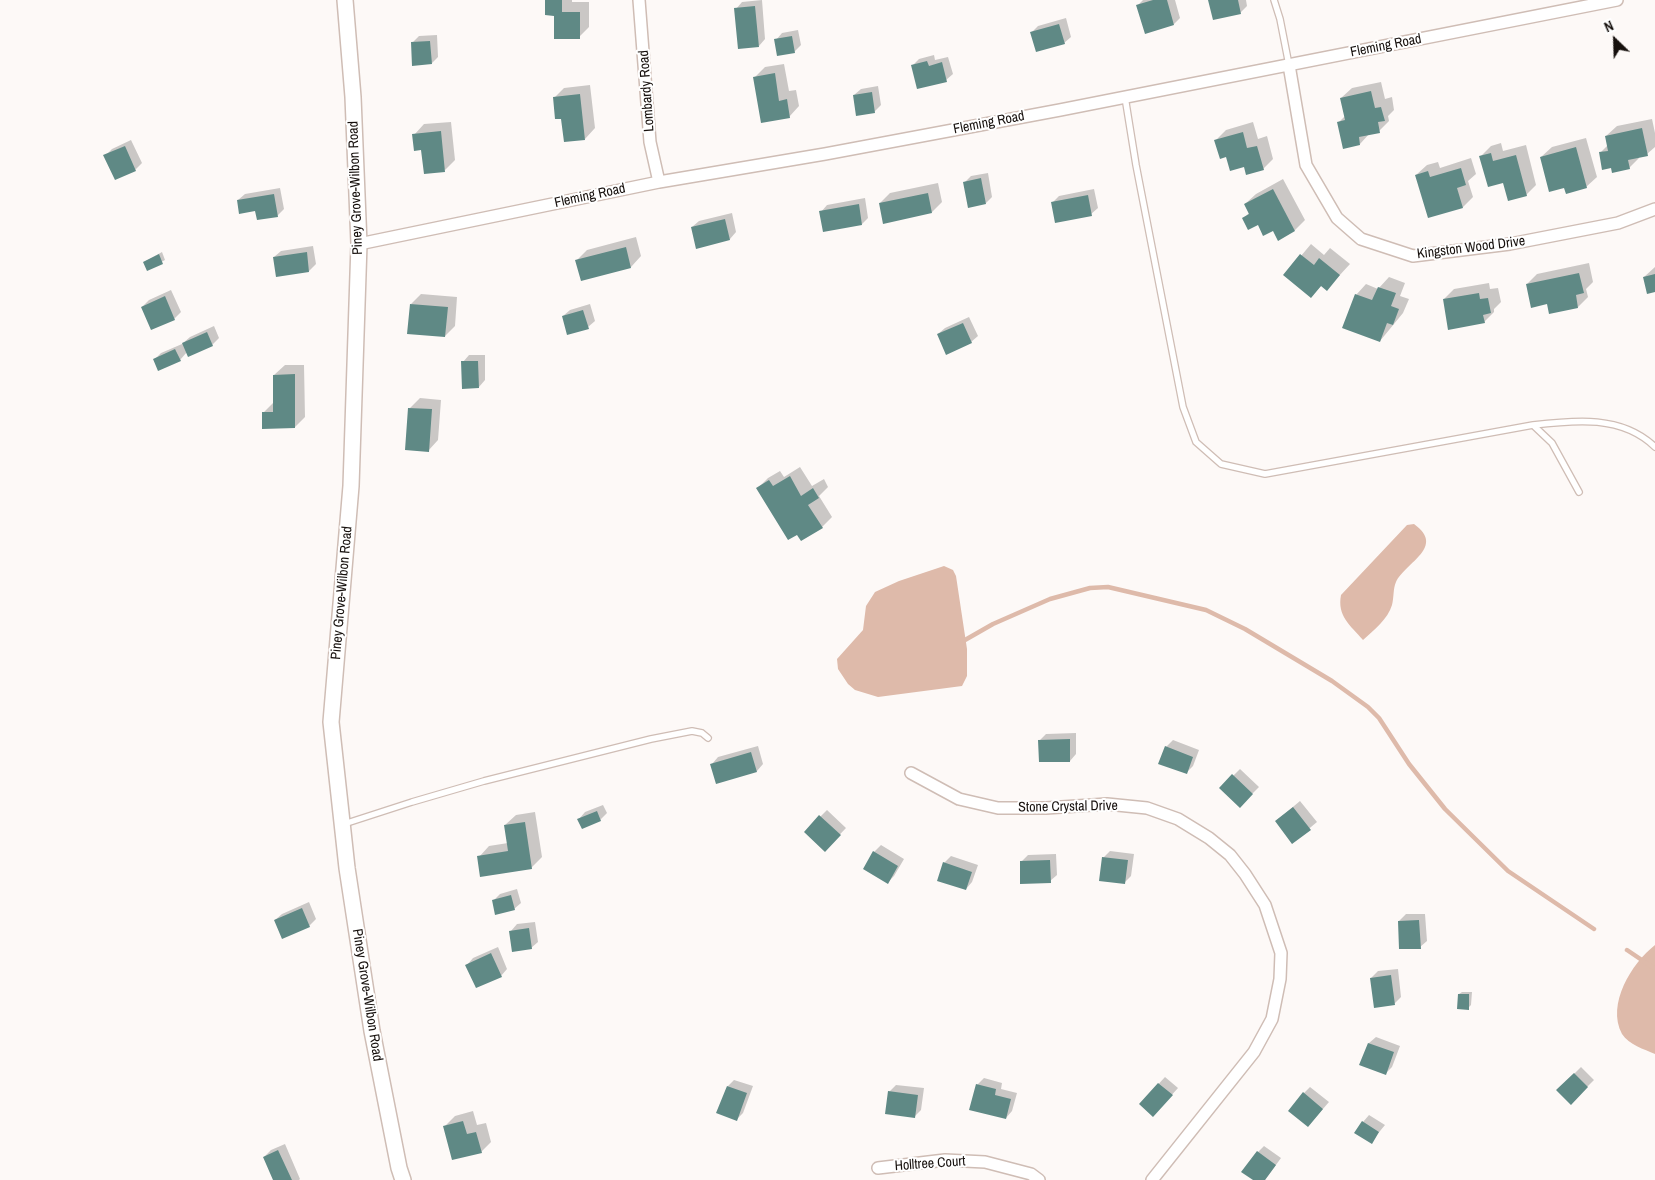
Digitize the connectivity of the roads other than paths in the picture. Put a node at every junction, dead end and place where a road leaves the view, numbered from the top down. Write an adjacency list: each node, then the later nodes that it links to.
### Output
1 (345, 0): 9 (street, Piney Grove-Wilbon Road)
2 (640, 0): 7 (street, Lombardy Road)
3 (1274, 0): 5 (lane)
4 (1618, 0): 5 (street, Fleming Road)
5 (1289, 65): 6 (street, Fleming Road); 8 (street, Kingston Wood Drive)
6 (1125, 97): 7 (street, Fleming Road); 10 (lane)
7 (659, 182): 9 (street, Fleming Road)
8 (1655, 210)
9 (359, 244): 15 (street, Piney Grove-Wilbon Road)
10 (1534, 425): 11 (lane); 12 (lane)
11 (1655, 447)
12 (1579, 492)
13 (708, 738): 15 (lane)
14 (911, 773): 19 (street, Stone Crystal Drive)
15 (342, 825): 17 (street, Piney Grove-Wilbon Road)
16 (878, 1168): 18 (street, Holltree Court)
17 (403, 1180)
18 (1039, 1180)
19 (1152, 1180)

